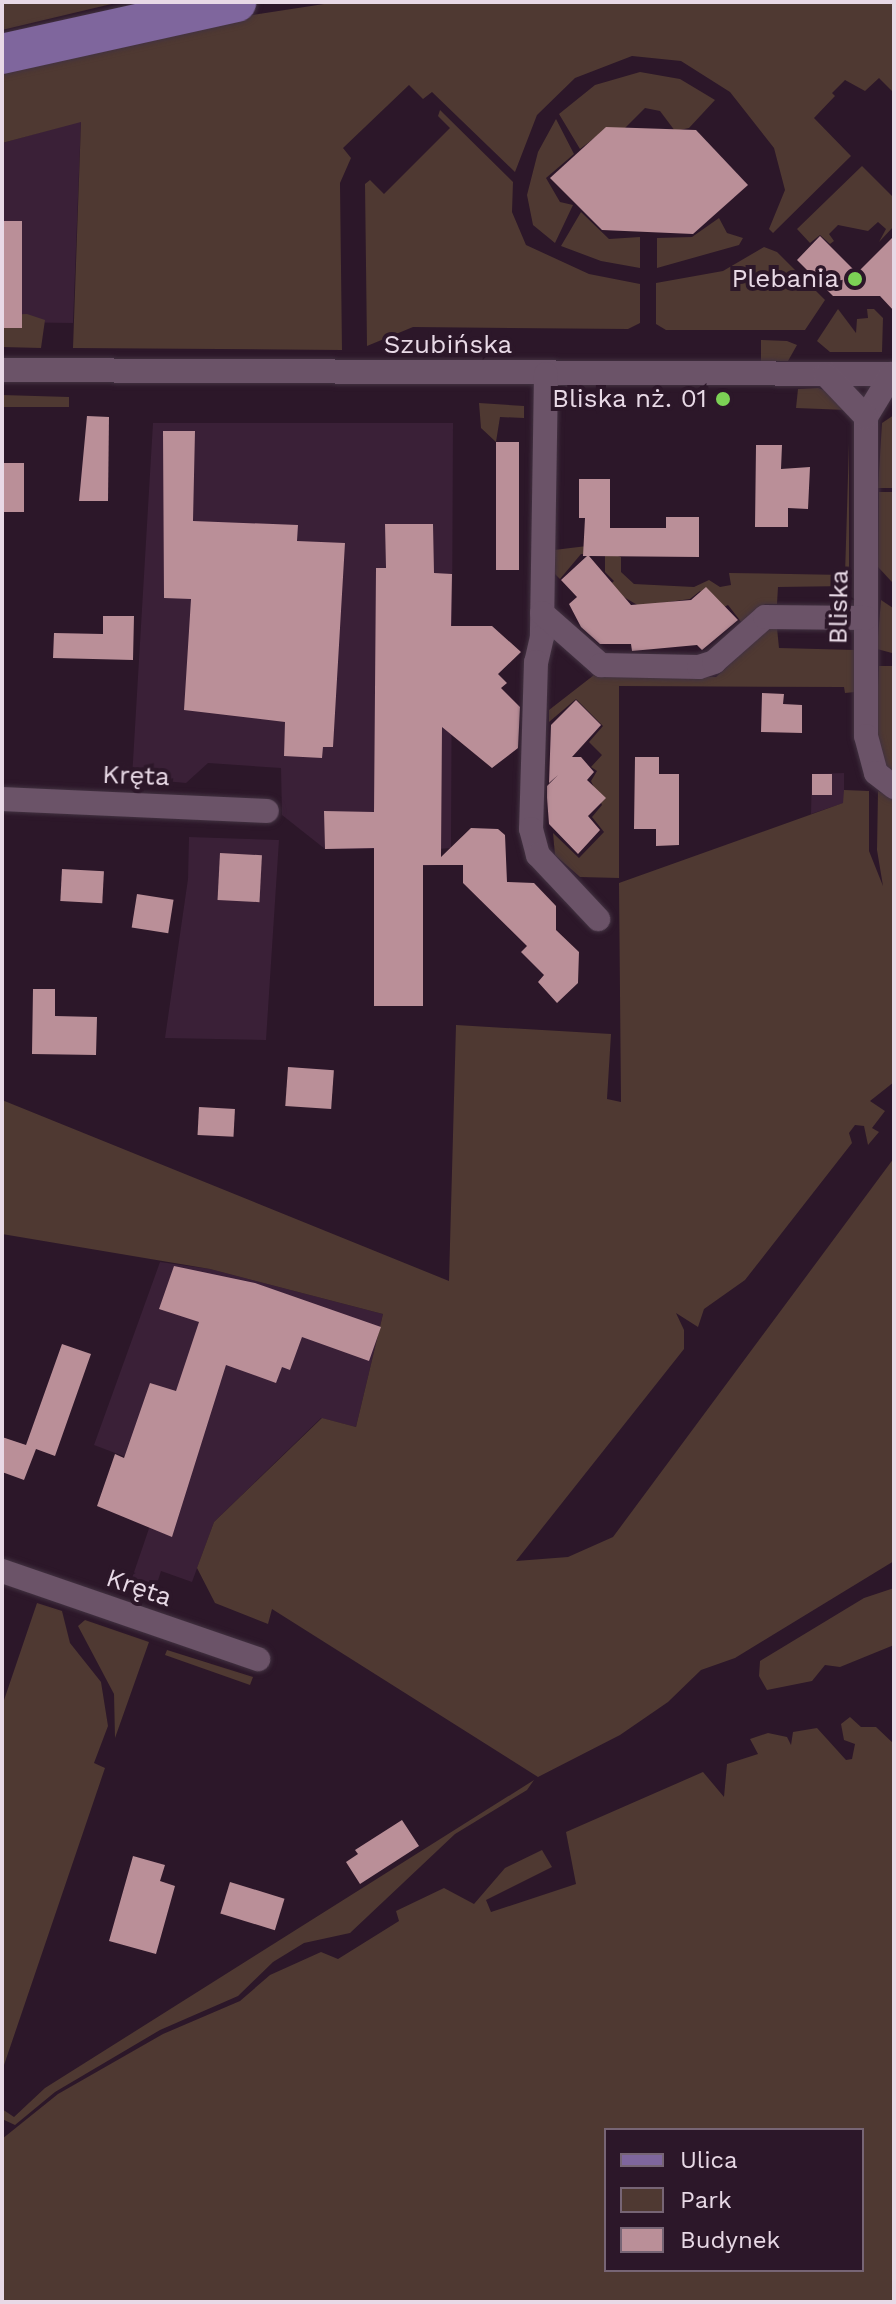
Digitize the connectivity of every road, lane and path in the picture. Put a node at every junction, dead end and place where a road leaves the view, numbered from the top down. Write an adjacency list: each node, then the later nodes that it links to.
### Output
1 (236, 2): 2 (main road)
2 (2, 54)
3 (2, 370): 4 (street, Szubińska)
4 (546, 374): 6 (street, Szubińska); 8 (street)
5 (893, 374): 6 (street, Szubińska); 7 (street)
6 (826, 375): 7 (street)
7 (866, 417): 9 (street, Bliska)
8 (542, 613): 9 (street); 13 (street)
9 (866, 618): 10 (street, Bliska)
10 (894, 787)
11 (2, 799): 12 (street, Kręta)
12 (267, 811)
13 (598, 919)
14 (2, 1571): 15 (street, Kręta)
15 (258, 1659)

